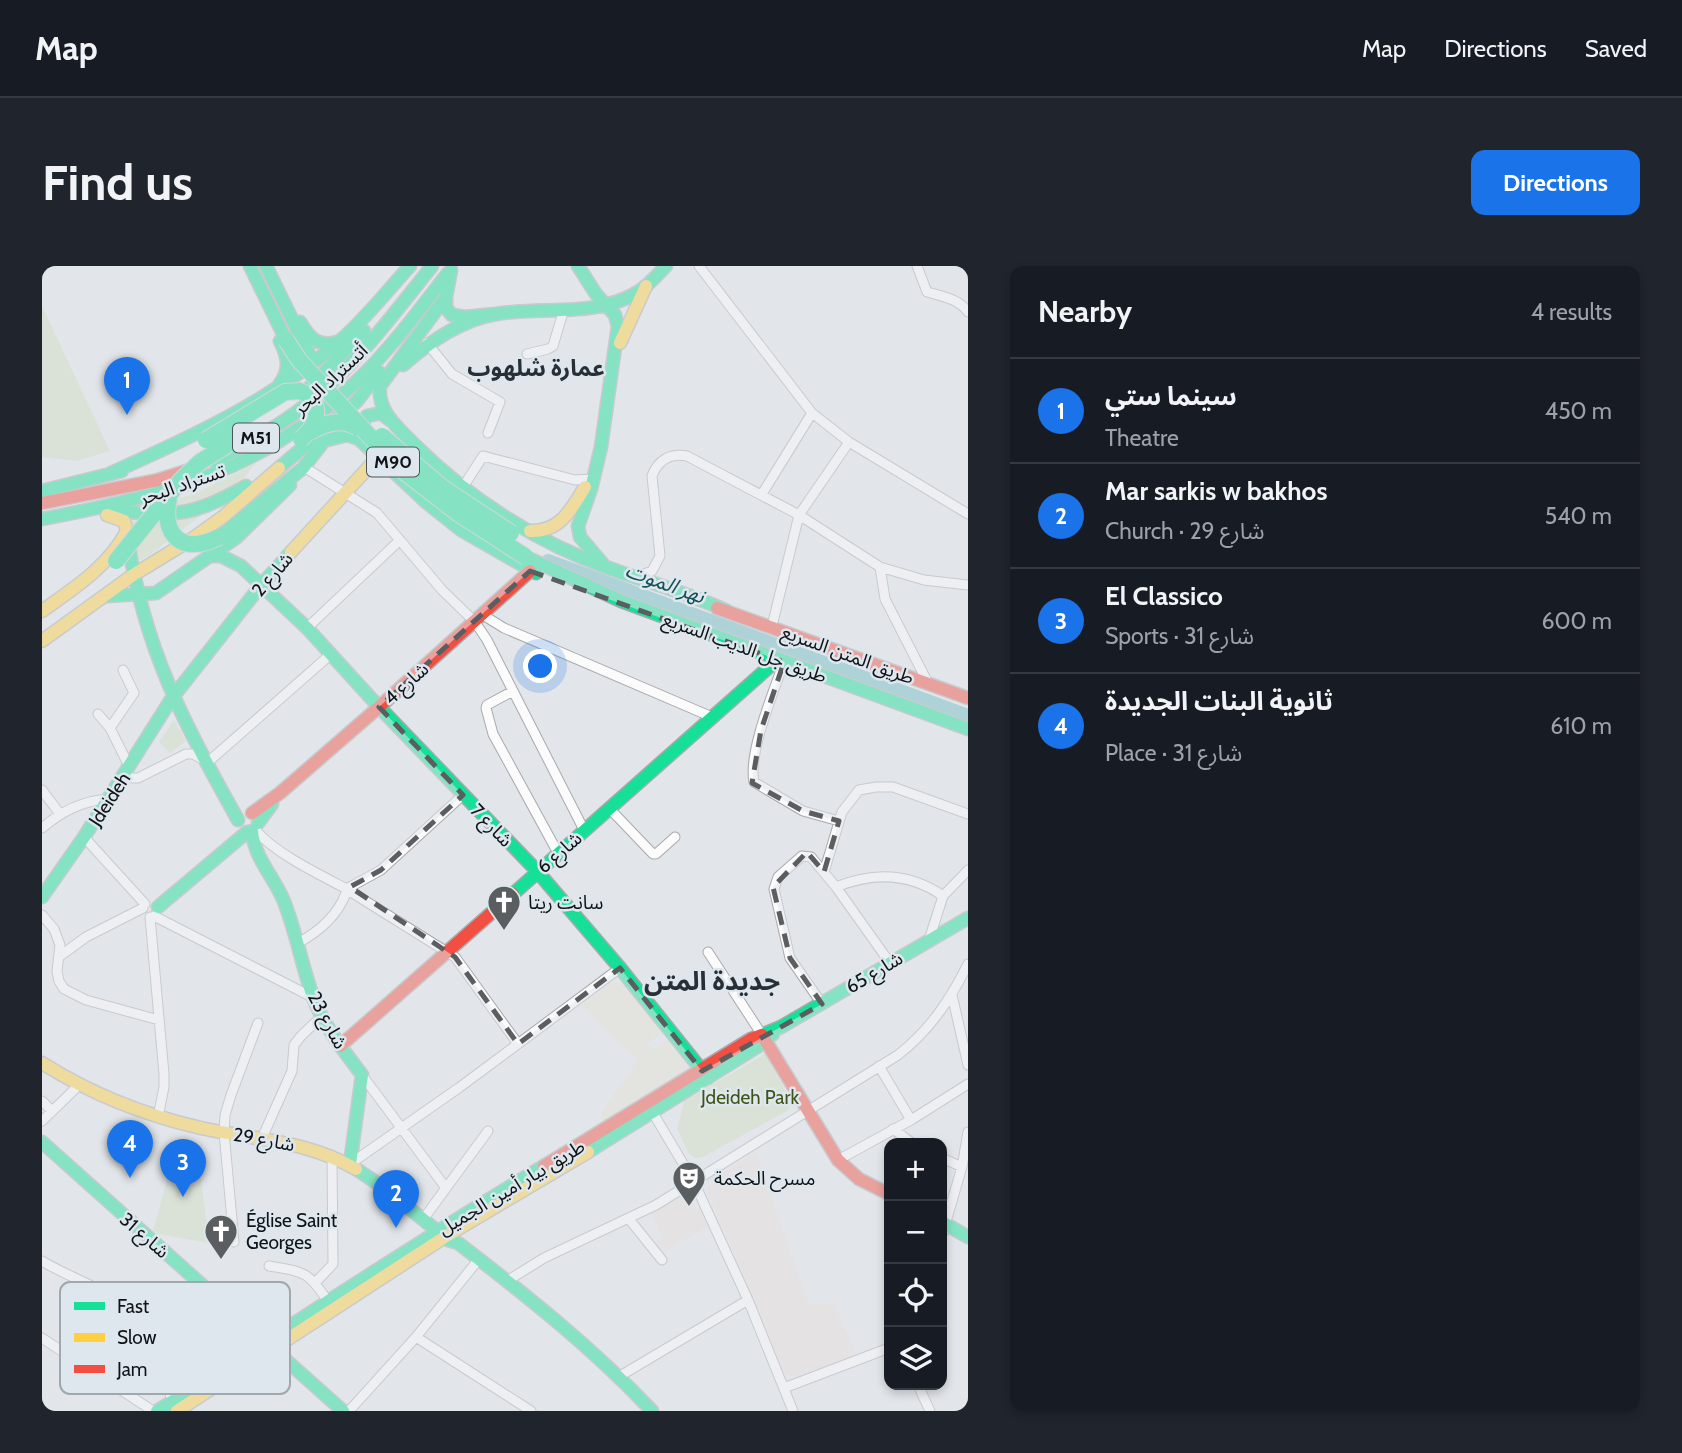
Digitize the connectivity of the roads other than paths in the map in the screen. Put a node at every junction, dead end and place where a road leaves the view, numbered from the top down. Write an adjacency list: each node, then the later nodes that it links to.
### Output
1 (242, 266): 24 (main road)
2 (250, 266): 28 (main road, M90, bridge)
3 (268, 266): 18 (main road); 65 (main road, طريق جل الديب السريع / M90, bridge)
4 (432, 266): 12 (main road, أتستراد البحر / M51)
5 (578, 266): 11 (main road)
6 (699, 266): 26 (street)
7 (917, 266): 16 (street)
8 (409, 267): 18 (main road)
9 (453, 268): 13 (main road); 22 (main road, أتستراد البحر / M51)
10 (651, 275): 14 (main road); 20 (main road)
11 (589, 283): 14 (main road); 15 (main road)
12 (404, 301): 40 (main road, bridge); 44 (main road, أتستراد البحر / M51)
13 (446, 302): 17 (main road); 23 (main road); 25 (main road)
14 (605, 304): 15 (main road); 20 (main road)
15 (565, 309): 17 (main road); 21 (street)
16 (968, 312)
17 (495, 314): 19 (main road)
18 (343, 338): 24 (main road)
19 (427, 343): 23 (main road); 29 (street)
20 (616, 353): 37 (main road)
21 (527, 354)
22 (382, 356): 44 (main road, تستراد البحر / M51); 53 (main road)
23 (403, 365): 25 (main road)
24 (278, 387): 36 (main road)
25 (379, 393): 27 (main road); 32 (main road)
26 (812, 413): 31 (street); 43 (street)
27 (392, 422): 35 (main road); 39 (main road)
28 (362, 430): 30 (main road, bridge); 54 (main road, M90, bridge)
29 (488, 433)
30 (305, 436): 36 (main road, bridge); 38 (main road)
31 (849, 442): 46 (street); 47 (street)
32 (324, 443): 33 (main road); 34 (main road); 53 (main road)
33 (378, 457): 35 (main road); 42 (main road, شارع 2)
34 (303, 468): 42 (street); 50 (main road)
35 (395, 472): 54 (main road)
36 (111, 473): 41 (main road)
37 (592, 479): 39 (street); 49 (main road); 56 (main road)
38 (246, 486): 45 (main road); 53 (main road)
39 (463, 487): 49 (main road)
40 (173, 489): 50 (main road, bridge); 67 (main road, bridge)
41 (42, 491)
42 (345, 492): 51 (street); 60 (main road, شارع 2)
43 (762, 494): 47 (street); 59 (street)
44 (42, 513): 45 (main road)
45 (91, 513): 48 (main road)
46 (968, 514)
47 (799, 515): 57 (street); 68 (street)
48 (127, 529): 58 (main road, شارع 23); 64 (main road)
49 (529, 530): 56 (main road)
50 (223, 540): 52 (main road); 55 (main road)
51 (400, 540): 66 (street); 69 (street)
52 (211, 555): 55 (main road); 62 (main road)
53 (161, 557): 58 (main road)
54 (528, 564): 66 (main road, شارع 4); 72 (main road, طريق جل الديب السريع / M90)
55 (241, 566): 60 (main road, شارع 7)
56 (605, 566): 59 (main road)
57 (880, 567): 61 (street); 74 (street)
58 (132, 575): 62 (main road, شارع 23); 63 (main road)
59 (636, 576): 65 (main road)
60 (262, 584): 69 (main road, شارع 7); 76 (main road, شارع 2)
61 (968, 585)
62 (136, 595): 63 (main road); 76 (main road, شارع 23)
63 (97, 600): 70 (main road)
64 (42, 611)
65 (727, 611): 68 (main road, طريق المتن السريع / M90)
66 (479, 619): 75 (street); 78 (main road, شارع 4); 80 (street)
67 (42, 621)
68 (772, 626): 74 (main road, طريق المتن السريع / M90)
69 (307, 628): 71 (main road, شارع 7)
70 (42, 640)
71 (331, 654): 78 (main road, شارع 7); 83 (street)
72 (781, 661): 80 (main road, شارع 6); 82 (main road, طريق جل الديب السريع / M90); 91 (street)
73 (123, 670): 81 (street)
74 (928, 683): 77 (main road, طريق المتن السريع / M90)
75 (513, 691): 94 (street); 97 (street)
76 (172, 698): 83 (main road, شارع 23); 84 (main road, Jdeideh)
77 (968, 698)
78 (379, 707): 86 (main road, شارع 7); 92 (main road, شارع 4)
79 (98, 714): 81 (street)
80 (712, 717): 88 (main road, شارع 6)
81 (110, 728): 84 (street)
82 (968, 729)
83 (206, 762): 84 (street); 92 (main road, شارع 23)
84 (126, 772): 87 (main road, Jdeideh)
85 (42, 790): 89 (street)
86 (463, 795): 99 (main road, شارع 7); 102 (street)
87 (108, 799): 89 (street); 95 (main road, Jdeideh)
88 (609, 808): 94 (main road, شارع 6); 96 (street)
89 (60, 814): 93 (street)
90 (968, 814): 91 (street)
91 (839, 821): 100 (street)
92 (248, 823): 102 (street); 105 (main road, شارع 4); 109 (main road, شارع 23)
93 (42, 828)
94 (584, 830): 97 (main road, شارع 6)
95 (84, 837): 104 (main road, Jdeideh); 105 (street)
96 (675, 837)
97 (558, 853): 99 (main road, شارع 6)
98 (968, 870): 103 (street)
99 (537, 871): 110 (main road, شارع 6); 115 (main road, شارع 7)
100 (824, 872): 101 (street); 118 (street)
101 (836, 887): 103 (street); 113 (street)
102 (348, 890): 109 (street); 110 (street)
103 (943, 896): 108 (street)
104 (42, 897)
105 (151, 910): 112 (street); 117 (street); 120 (street)
106 (42, 915): 112 (street)
107 (968, 918): 108 (main road, شارع 65)
108 (929, 940): 113 (main road, شارع 65)
109 (296, 944): 117 (main road, شارع 23)
110 (446, 951): 123 (street); 124 (main road, شارع 6)
111 (708, 952): 122 (street)
112 (59, 957): 120 (street)
113 (890, 963): 118 (main road, شارع 65)
114 (968, 964): 116 (street)
115 (620, 968): 123 (street); 128 (main road, شارع 7)
116 (952, 995): 126 (street); 127 (street)
117 (314, 999): 119 (main road, شارع 23)
118 (821, 1004): 122 (main road, شارع 65)
119 (322, 1016): 124 (main road, شارع 23); 144 (street)
120 (159, 1020): 136 (street)
121 (258, 1023): 142 (street)
122 (764, 1038): 128 (main road, طريق بيار أمين الجميل); 134 (main road)
123 (518, 1044): 139 (street)
124 (340, 1046): 129 (main road, شارع 23)
125 (42, 1063): 131 (main road, شارع 29)
126 (968, 1065)
127 (879, 1066): 134 (street); 137 (street)
128 (705, 1074): 135 (main road, طريق بيار أمين الجميل); 160 (main road, طريق بيار أمين الجميل)
129 (362, 1075): 139 (street, شارع 23); 150 (main road)
130 (968, 1084): 137 (street)
131 (78, 1086): 133 (street); 136 (main road, شارع 29)
132 (42, 1101): 133 (street)
133 (52, 1111): 138 (street)
134 (808, 1111): 148 (main road); 152 (street)
135 (653, 1113): 152 (street); 160 (main road, طريق بيار أمين الجميل)
136 (158, 1117): 142 (main road, شارع 29)
137 (911, 1120): 140 (street)
138 (42, 1121)
139 (402, 1128): 150 (street); 153 (street, شارع 23)
140 (893, 1129): 145 (street); 148 (street)
141 (488, 1131): 153 (street)
142 (224, 1132): 144 (main road, شارع 29); 162 (street)
143 (968, 1132): 151 (street)
144 (262, 1138): 147 (main road, شارع 29)
145 (905, 1138)
146 (42, 1142): 169 (main road, شارع 31)
147 (332, 1156): 150 (main road, شارع 29); 170 (street)
148 (838, 1160): 154 (main road)
149 (947, 1160): 151 (street)
150 (350, 1164): 155 (main road, شارع 29)
151 (962, 1167): 157 (street)
152 (694, 1182): 158 (street); 171 (street)
153 (446, 1188): 156 (street)
154 (884, 1192)
155 (409, 1206): 156 (main road, شارع 29); 160 (main road, شارع 29)
156 (427, 1214): 160 (main road, شارع 29)
157 (947, 1214)
158 (629, 1219): 164 (street); 167 (street)
159 (947, 1229): 161 (main road)
160 (447, 1234): 163 (main road, شارع 29); 172 (main road, طريق بيار أمين الجميل); 174 (main road, طريق بيار أمين الجميل)
161 (968, 1237)
162 (234, 1242)
163 (479, 1259): 167 (main road, شارع 29); 175 (street)
164 (662, 1260)
165 (43, 1265): 168 (street)
166 (269, 1266): 170 (street)
167 (507, 1281): 180 (main road, شارع 29)
168 (79, 1282)
169 (200, 1282)
170 (316, 1282): 172 (street)
171 (748, 1300): 180 (street); 181 (street)
172 (329, 1303): 173 (main road, طريق بيار أمين الجميل)
173 (290, 1331)
174 (290, 1333)
175 (416, 1337): 187 (street); 188 (street)
176 (42, 1338): 177 (street)
177 (60, 1350)
178 (884, 1350): 181 (street)
179 (290, 1362): 187 (main road, شارع 31)
180 (620, 1376): 189 (main road, شارع 29)
181 (784, 1388): 190 (street)
182 (920, 1390): 191 (street)
183 (129, 1394): 186 (street)
184 (193, 1394): 185 (main road, طريق بيار أمين الجميل)
185 (174, 1406): 186 (main road, طريق بيار أمين الجميل)
186 (155, 1411)
187 (346, 1411)
188 (531, 1411)
189 (652, 1411)
190 (793, 1411)
191 (930, 1411)

